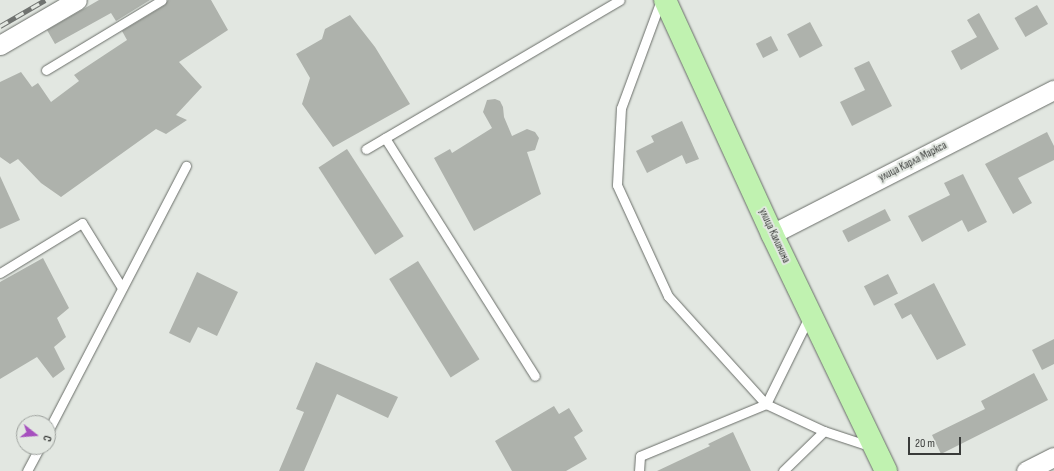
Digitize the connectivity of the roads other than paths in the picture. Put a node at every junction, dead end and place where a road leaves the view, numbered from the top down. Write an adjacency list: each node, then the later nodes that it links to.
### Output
1 (77, 0): 6 (street)
2 (162, 0): 7 (lane)
3 (620, 0): 9 (lane)
4 (661, 0): 17 (lane)
5 (665, 0): 12 (main road, улица Калинина)
6 (0, 45)
7 (46, 70)
8 (1054, 90): 12 (street, улица Карла Маркса)
9 (385, 138): 10 (lane); 16 (lane)
10 (366, 149)
11 (186, 166): 14 (lane)
12 (772, 234): 15 (main road, улица Калинина)
13 (0, 272): 14 (lane)
14 (122, 288): 18 (lane)
15 (810, 314): 17 (lane); 20 (main road, улица Калинина)
16 (535, 376)
17 (766, 404): 19 (lane); 24 (lane)
18 (56, 416)
19 (824, 431): 20 (lane); 25 (lane)
20 (875, 448): 26 (main road, улица Калинина)
21 (36, 455): 23 (lane)
22 (1054, 457): 27 (street)
23 (27, 471)
24 (639, 471)
25 (783, 471)
26 (886, 471)
27 (1026, 471)

